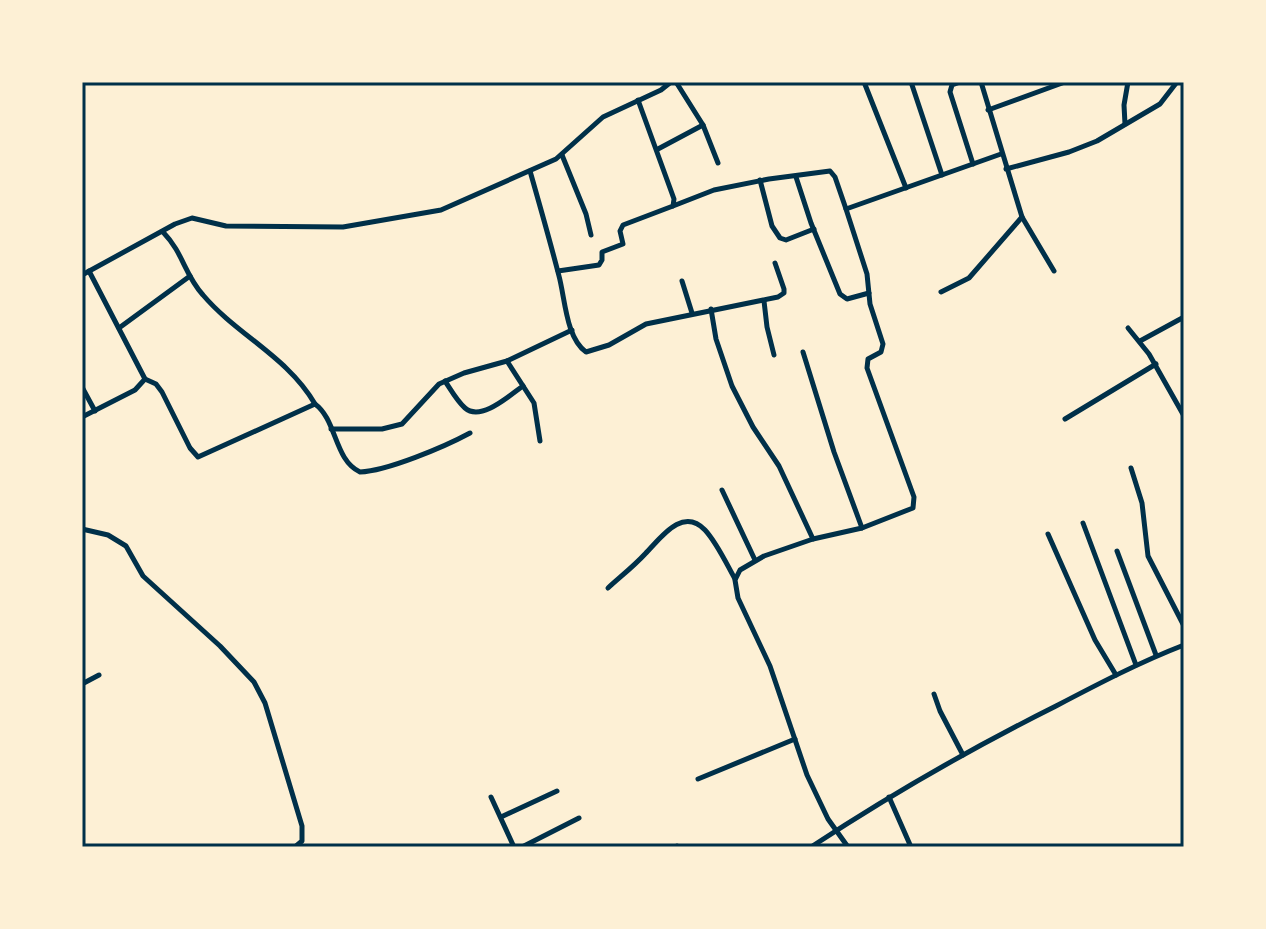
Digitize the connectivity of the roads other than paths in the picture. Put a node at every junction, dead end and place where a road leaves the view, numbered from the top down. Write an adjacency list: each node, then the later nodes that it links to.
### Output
1 (673, 82): 9 (street); 12 (street)
2 (864, 82): 23 (street)
3 (911, 82): 20 (street)
4 (960, 82): 17 (street)
5 (981, 82): 10 (street)
6 (1065, 82): 10 (street)
7 (1128, 82): 11 (street)
8 (1177, 82): 11 (street)
9 (638, 100): 13 (street); 15 (street)
10 (988, 110): 14 (street)
11 (1125, 124): 18 (street)
12 (703, 125): 13 (street); 16 (street)
13 (658, 149): 24 (street)
14 (1001, 154): 17 (street); 18 (street)
15 (562, 155): 19 (street); 29 (street)
16 (718, 163)
17 (973, 164): 20 (street)
18 (1006, 169): 26 (street)
19 (530, 171): 28 (street); 32 (street)
20 (942, 175): 23 (street)
21 (796, 177): 22 (street); 25 (street); 27 (street)
22 (760, 180): 24 (street); 27 (street)
23 (906, 188): 25 (street)
24 (673, 206): 32 (street)
25 (846, 209): 38 (street)
26 (1022, 217): 33 (street); 37 (street)
27 (814, 229): 38 (street)
28 (163, 232): 31 (street); 35 (street)
29 (591, 235)
30 (775, 263): 39 (street)
31 (89, 271): 34 (street); 43 (street)
32 (558, 271): 45 (street)
33 (1054, 271)
34 (82, 275)
35 (190, 276): 43 (street); 57 (street)
36 (682, 281): 41 (street)
37 (941, 292)
38 (869, 293): 68 (street)
39 (764, 301): 40 (street); 48 (street)
40 (711, 309): 41 (street); 71 (street)
41 (692, 313): 45 (street)
42 (1184, 317): 46 (street)
43 (119, 328): 51 (street)
44 (1128, 328): 46 (street)
45 (573, 330): 49 (street)
46 (1140, 341): 50 (street)
47 (803, 352): 68 (street)
48 (774, 355)
49 (507, 361): 52 (street); 53 (street)
50 (1156, 364): 56 (street); 61 (street)
51 (145, 379): 57 (street); 58 (street)
52 (445, 381): 53 (street); 62 (street)
53 (523, 386): 64 (street)
54 (82, 387): 58 (street)
55 (1184, 397): 56 (street)
56 (1176, 401): 59 (street)
57 (315, 404): 62 (street)
58 (95, 411): 60 (street)
59 (1184, 416)
60 (82, 417)
61 (1065, 419)
62 (331, 429): 63 (street)
63 (470, 433)
64 (540, 441)
65 (1131, 468): 76 (street)
66 (722, 490): 73 (street)
67 (1083, 523): 79 (street)
68 (862, 528): 71 (street)
69 (82, 529): 93 (street)
70 (1048, 534): 81 (street)
71 (813, 539): 73 (street)
72 (1117, 551): 78 (street)
73 (755, 560): 74 (street)
74 (735, 580): 75 (street); 84 (street)
75 (608, 588)
76 (1184, 626)
77 (1184, 645): 78 (street)
78 (1156, 655): 79 (street)
79 (1136, 665): 81 (street)
80 (99, 675): 82 (street)
81 (1116, 675): 85 (street)
82 (82, 684)
83 (934, 694): 85 (street)
84 (795, 739): 86 (street); 92 (street)
85 (963, 755): 89 (street)
86 (698, 779)
87 (557, 791): 90 (street)
88 (491, 797): 90 (street)
89 (889, 797): 92 (street); 98 (street)
90 (501, 817): 94 (street)
91 (579, 818): 95 (street)
92 (836, 830): 96 (street); 97 (street)
93 (295, 847)
94 (514, 847)
95 (522, 847)
96 (811, 847)
97 (848, 847)
98 (911, 847)

